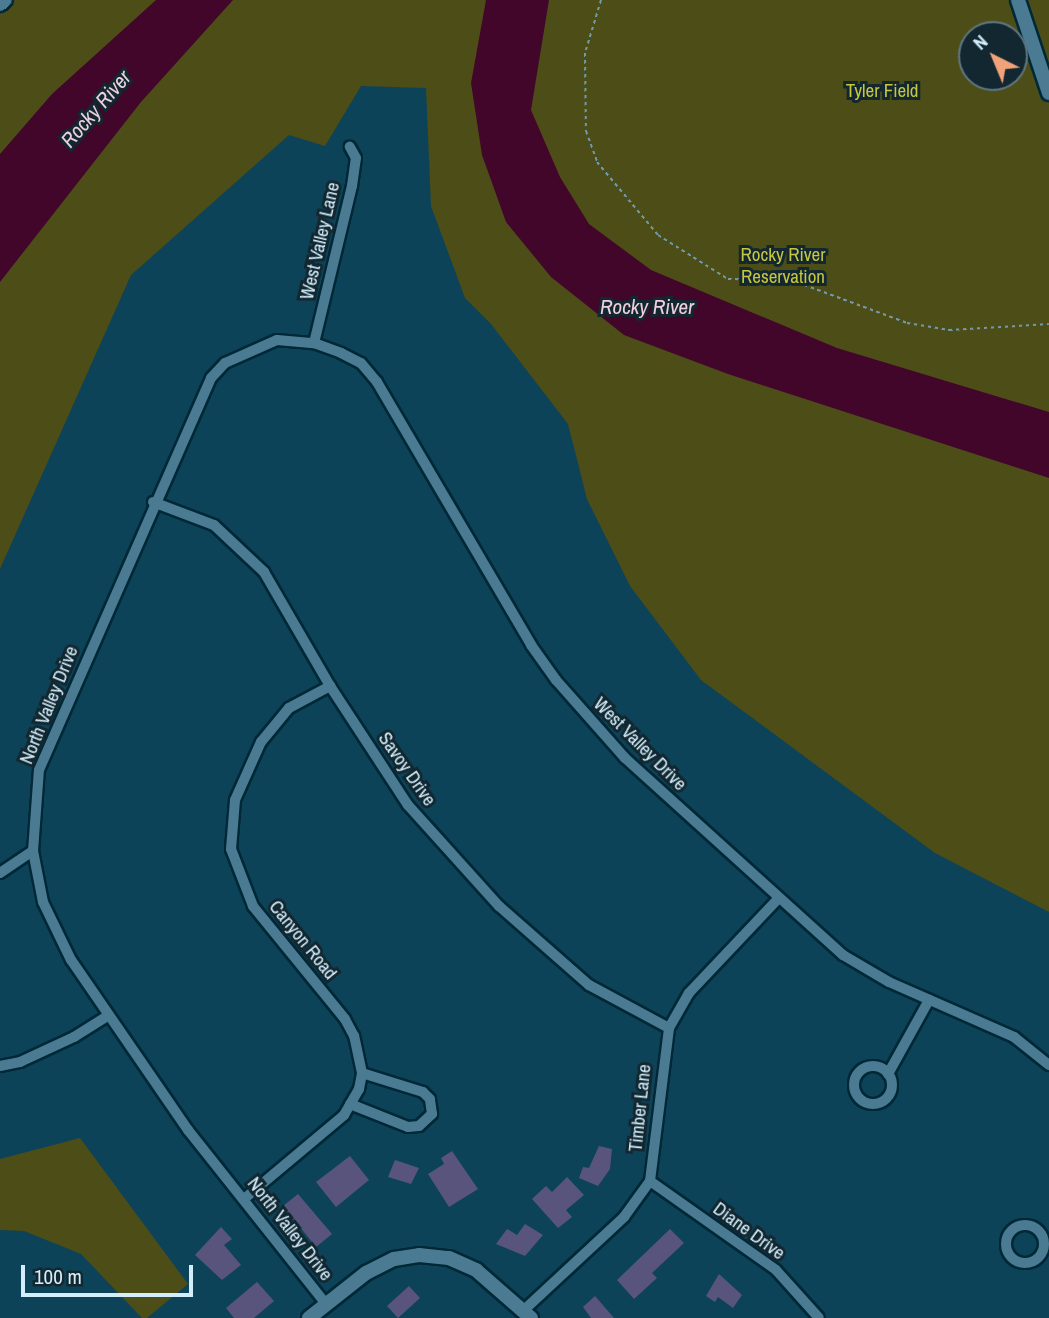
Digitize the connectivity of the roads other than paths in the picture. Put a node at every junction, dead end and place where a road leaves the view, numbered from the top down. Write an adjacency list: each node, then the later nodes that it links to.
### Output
1 (5, 0): 3 (street)
2 (1018, 0): 4 (street)
3 (0, 4)
4 (1049, 93)
5 (350, 147): 6 (street, West Valley Lane)
6 (314, 343): 7 (street, North Valley Drive); 11 (street, West Valley Drive)
7 (153, 502): 8 (street, Savoy Drive); 9 (street, North Valley Drive)
8 (330, 686): 14 (street, Savoy Drive); 17 (street, Canyon Road)
9 (33, 850): 10 (street); 13 (street, North Valley Drive)
10 (0, 873)
11 (778, 899): 12 (street, West Valley Drive); 14 (street, Timber Lane)
12 (929, 1000): 15 (street, West Valley Drive); 18 (street)
13 (107, 1016): 16 (street); 21 (street, North Valley Drive)
14 (669, 1028): 20 (street, Timber Lane)
15 (1049, 1065)
16 (0, 1066)
17 (362, 1073): 19 (street); 19 (street)
18 (888, 1074)
19 (350, 1104): 21 (street)
20 (650, 1181): 23 (street, Timber Lane); 25 (street, Diane Drive)
21 (244, 1199): 22 (street, North Valley Drive)
22 (326, 1304): 23 (street); 24 (street)
23 (527, 1314)
24 (309, 1318)
25 (819, 1318)

